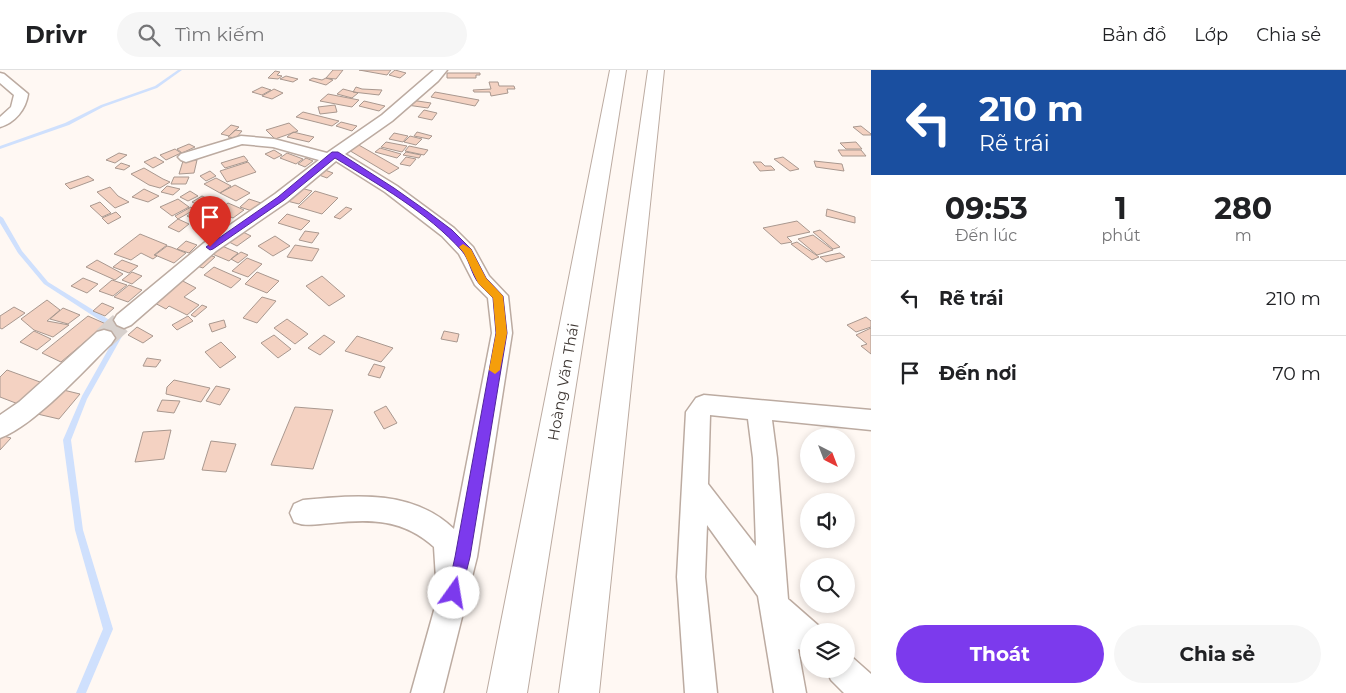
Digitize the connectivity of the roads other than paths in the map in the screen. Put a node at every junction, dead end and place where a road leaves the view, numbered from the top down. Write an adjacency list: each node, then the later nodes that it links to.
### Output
1 (441, 70): 6 (street)
2 (618, 70): 20 (main road, Hoàng Văn Thái)
3 (656, 70): 21 (main road)
4 (0, 77): 5 (street)
5 (0, 123)
6 (333, 156): 7 (street); 8 (street); 17 (street)
7 (186, 157)
8 (124, 320)
9 (104, 338): 12 (street)
10 (759, 412): 11 (street); 13 (street); 15 (street)
11 (871, 420)
12 (0, 428)
13 (695, 488): 15 (street); 22 (street)
14 (303, 513): 17 (street)
15 (774, 599): 16 (street); 23 (street)
16 (800, 628)
17 (446, 630): 19 (street)
18 (852, 678): 24 (street)
19 (427, 693)
20 (507, 693)
21 (580, 693)
22 (701, 693)
23 (790, 693)
24 (868, 693)

